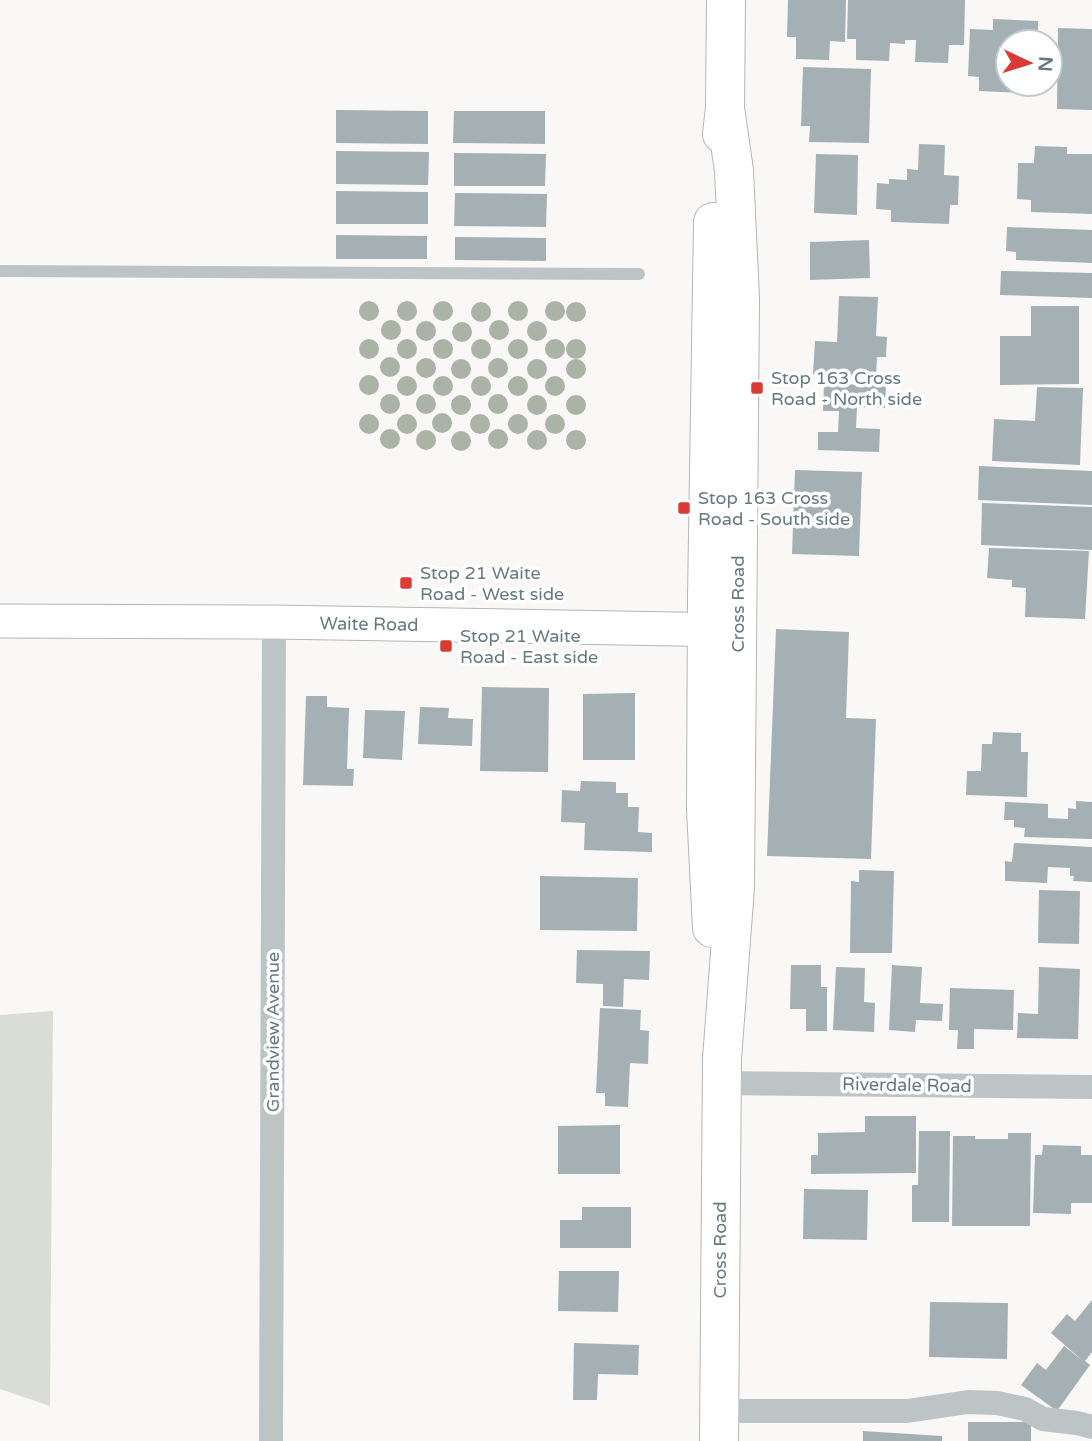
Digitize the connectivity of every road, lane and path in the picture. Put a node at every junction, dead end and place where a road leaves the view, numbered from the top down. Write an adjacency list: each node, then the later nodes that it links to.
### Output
1 (726, 0): 6 (highway, Cross Road)
2 (0, 271): 3 (lane)
3 (639, 274)
4 (0, 621): 5 (street, Waite Road)
5 (274, 622): 6 (street, Waite Road); 11 (street, Grandview Avenue)
6 (722, 630): 7 (highway, Cross Road)
7 (721, 1071): 8 (street, Riverdale Road); 9 (highway, Cross Road)
8 (1092, 1087)
9 (719, 1426): 10 (street)
10 (1092, 1427)
11 (271, 1441)

